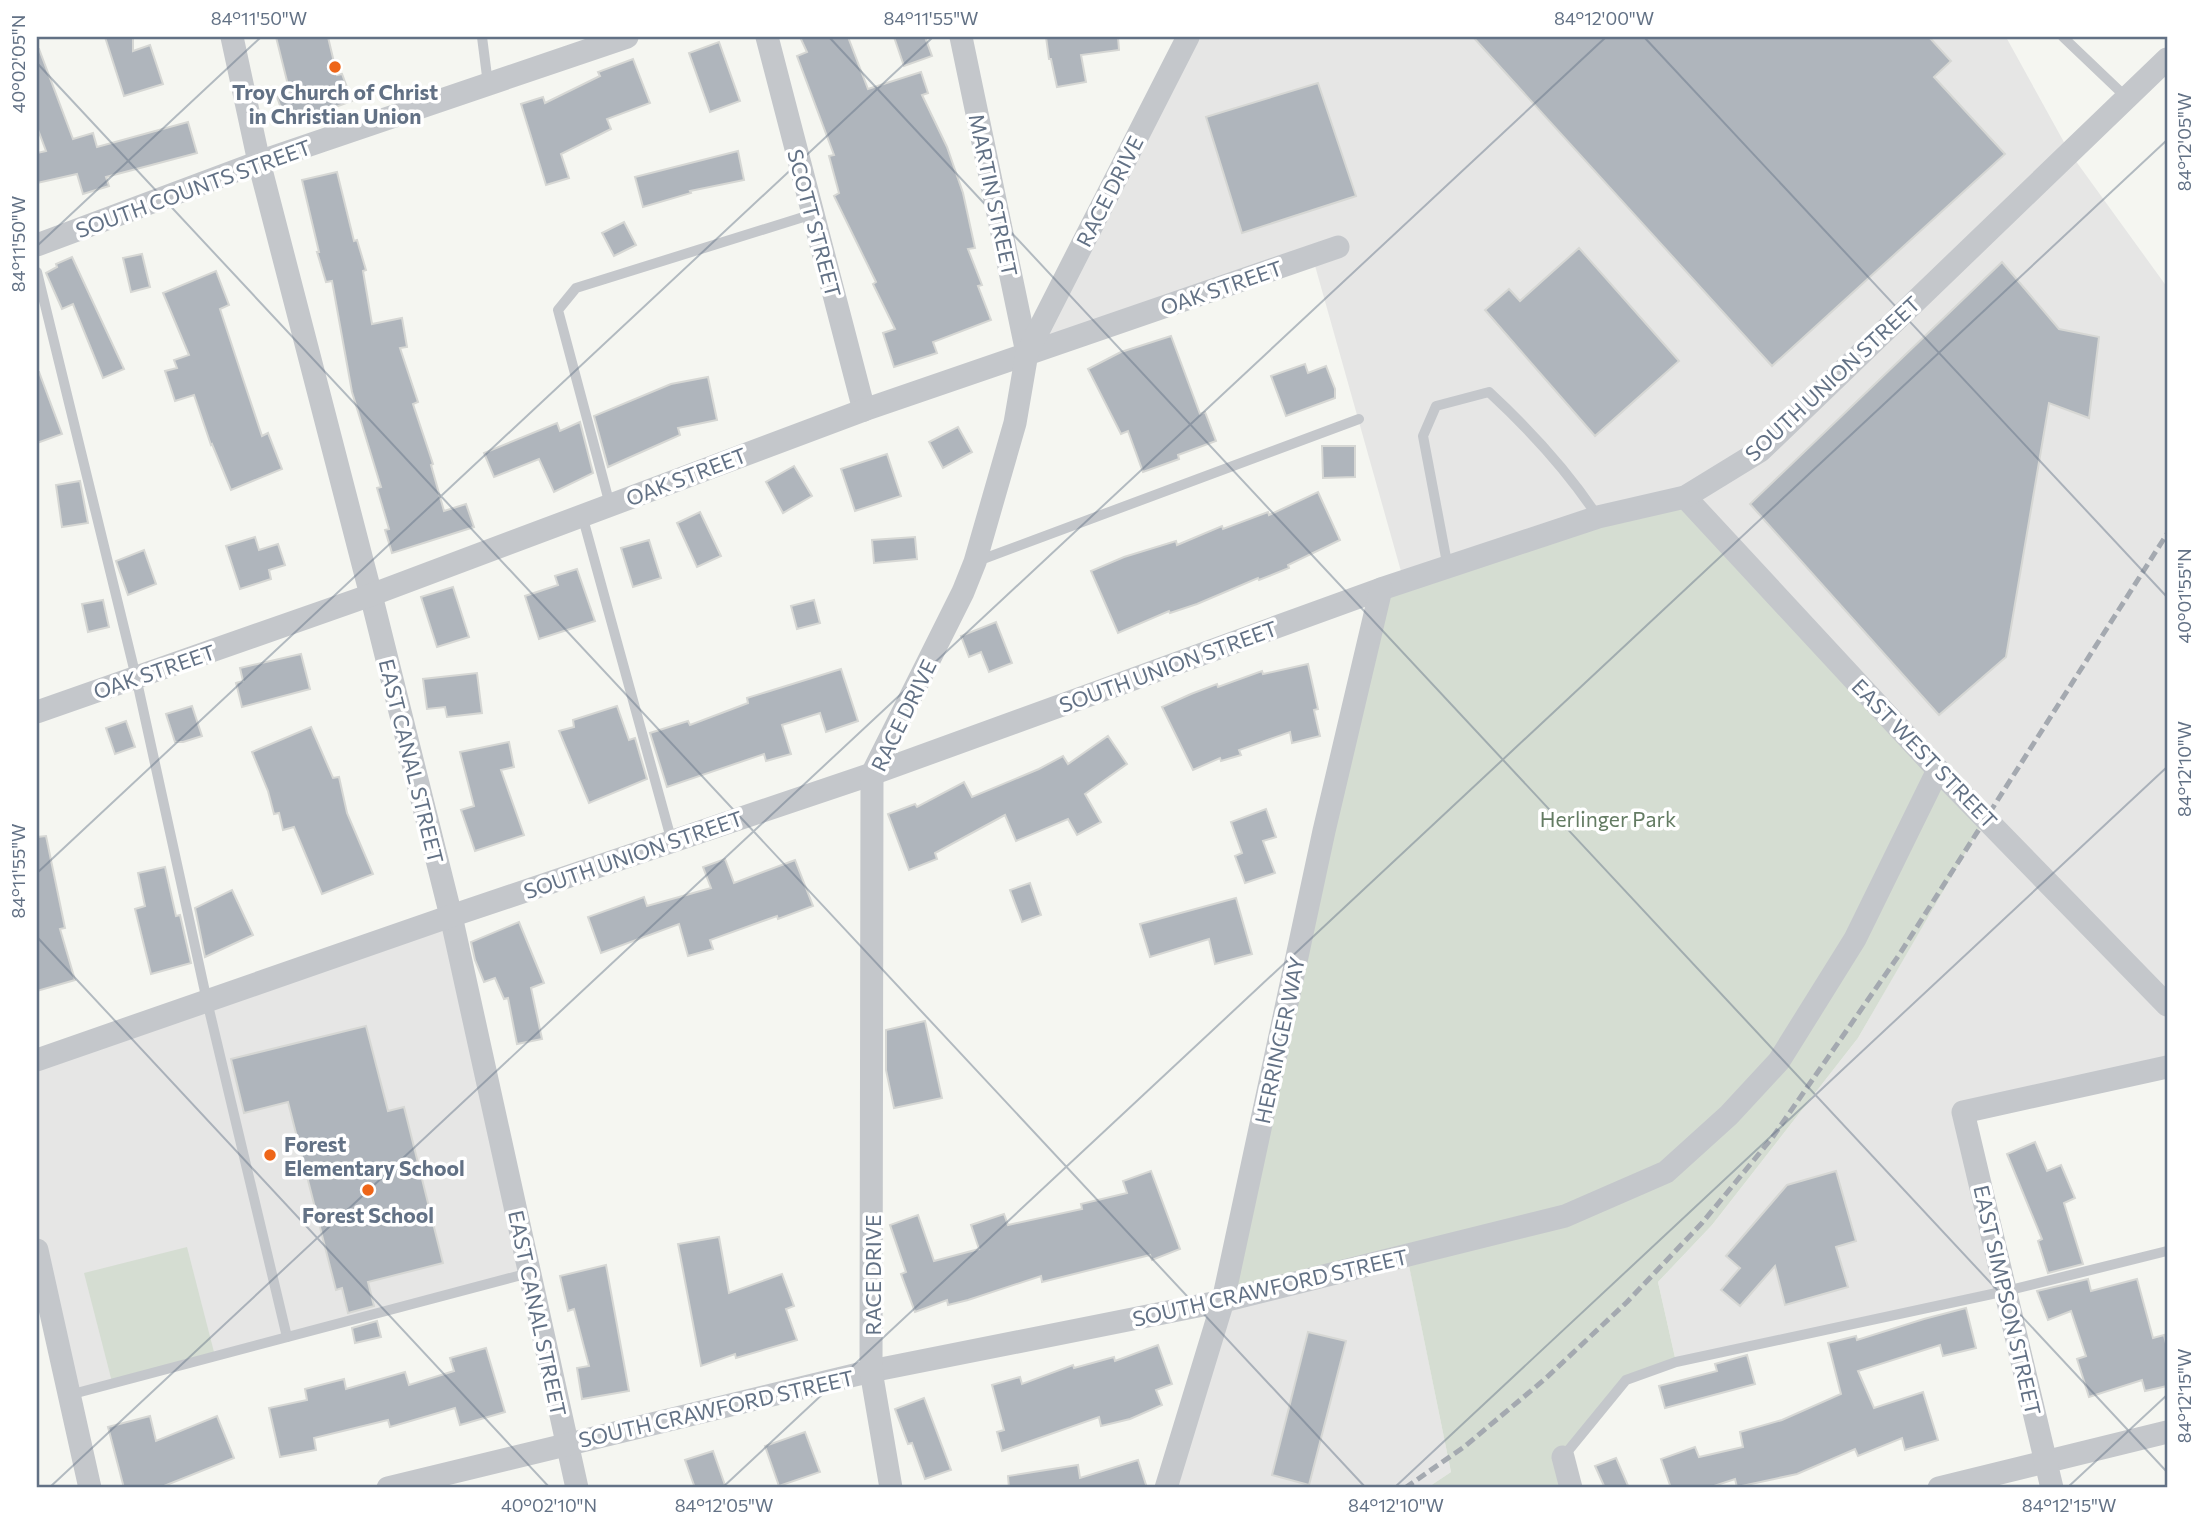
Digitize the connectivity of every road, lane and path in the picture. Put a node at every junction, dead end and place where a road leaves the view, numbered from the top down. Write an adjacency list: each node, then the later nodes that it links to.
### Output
1 (232, 37): 11 (street, EAST CANAL STREET)
2 (482, 37): 9 (lane)
3 (627, 37): 9 (street, SOUTH COUNTS STREET)
4 (767, 37): 12 (street, SCOTT STREET)
5 (961, 37): 16 (street, MARTIN STREET)
6 (2063, 37): 10 (lane)
7 (1185, 39): 16 (street, RACE DRIVE)
8 (2167, 59): 10 (street, SOUTH UNION STREET)
9 (488, 84): 11 (street, SOUTH COUNTS STREET)
10 (2127, 98): 19 (street, SOUTH UNION STREET)
11 (259, 162): 13 (street, SOUTH COUNTS STREET); 26 (street, EAST CANAL STREET)
12 (813, 214): 17 (street, SCOTT STREET); 20 (lane)
13 (37, 245)
14 (1338, 247): 16 (street, OAK STREET)
15 (37, 272): 27 (lane)
16 (1027, 353): 17 (street, OAK STREET); 23 (street, RACE DRIVE)
17 (864, 410): 20 (street, OAK STREET)
18 (1359, 418): 23 (lane)
19 (1685, 497): 22 (street, SOUTH UNION STREET); 29 (street, EAST WEST STREET)
20 (610, 505): 21 (street, OAK STREET)
21 (582, 516): 26 (street, OAK STREET); 31 (lane)
22 (1598, 517): 24 (street, SOUTH UNION STREET); 24 (lane)
23 (975, 562): 30 (street, RACE DRIVE)
24 (1448, 569): 25 (street, SOUTH UNION STREET)
25 (1381, 589): 30 (street, SOUTH UNION STREET); 41 (street, HERRINGER WAY)
26 (371, 594): 27 (street, OAK STREET); 32 (street, EAST CANAL STREET)
27 (136, 677): 28 (street, OAK STREET); 33 (lane)
28 (37, 712)
29 (1938, 770): 34 (street, EAST WEST STREET); 41 (street, SOUTH CRAWFORD STREET)
30 (872, 774): 31 (street, SOUTH UNION STREET); 43 (street, RACE DRIVE)
31 (672, 842): 32 (street, SOUTH UNION STREET)
32 (450, 916): 33 (street, SOUTH UNION STREET); 39 (street, EAST CANAL STREET)
33 (207, 1001): 35 (street, SOUTH UNION STREET); 42 (lane)
34 (2167, 1005)
35 (37, 1060)
36 (2167, 1067): 40 (street, EAST SIMPSON STREET)
37 (37, 1250): 44 (street)
38 (2167, 1251): 40 (lane)
39 (529, 1273): 42 (lane); 46 (street, EAST CANAL STREET)
40 (2006, 1292): 47 (lane); 48 (street, EAST SIMPSON STREET)
41 (1223, 1301): 43 (street, SOUTH CRAWFORD STREET); 53 (street, HERRINGER WAY)
42 (287, 1337): 44 (lane)
43 (871, 1371): 46 (street, SOUTH CRAWFORD STREET); 52 (street, RACE DRIVE)
44 (69, 1395): 49 (street)
45 (2167, 1432): 48 (street)
46 (567, 1444): 50 (street, SOUTH CRAWFORD STREET); 51 (street, EAST CANAL STREET)
47 (1563, 1457): 54 (street)
48 (2046, 1462): 55 (street); 56 (street, EAST SIMPSON STREET)
49 (90, 1488)
50 (388, 1488)
51 (577, 1488)
52 (891, 1488)
53 (1166, 1488)
54 (1571, 1488)
55 (1939, 1488)
56 (2052, 1488)

